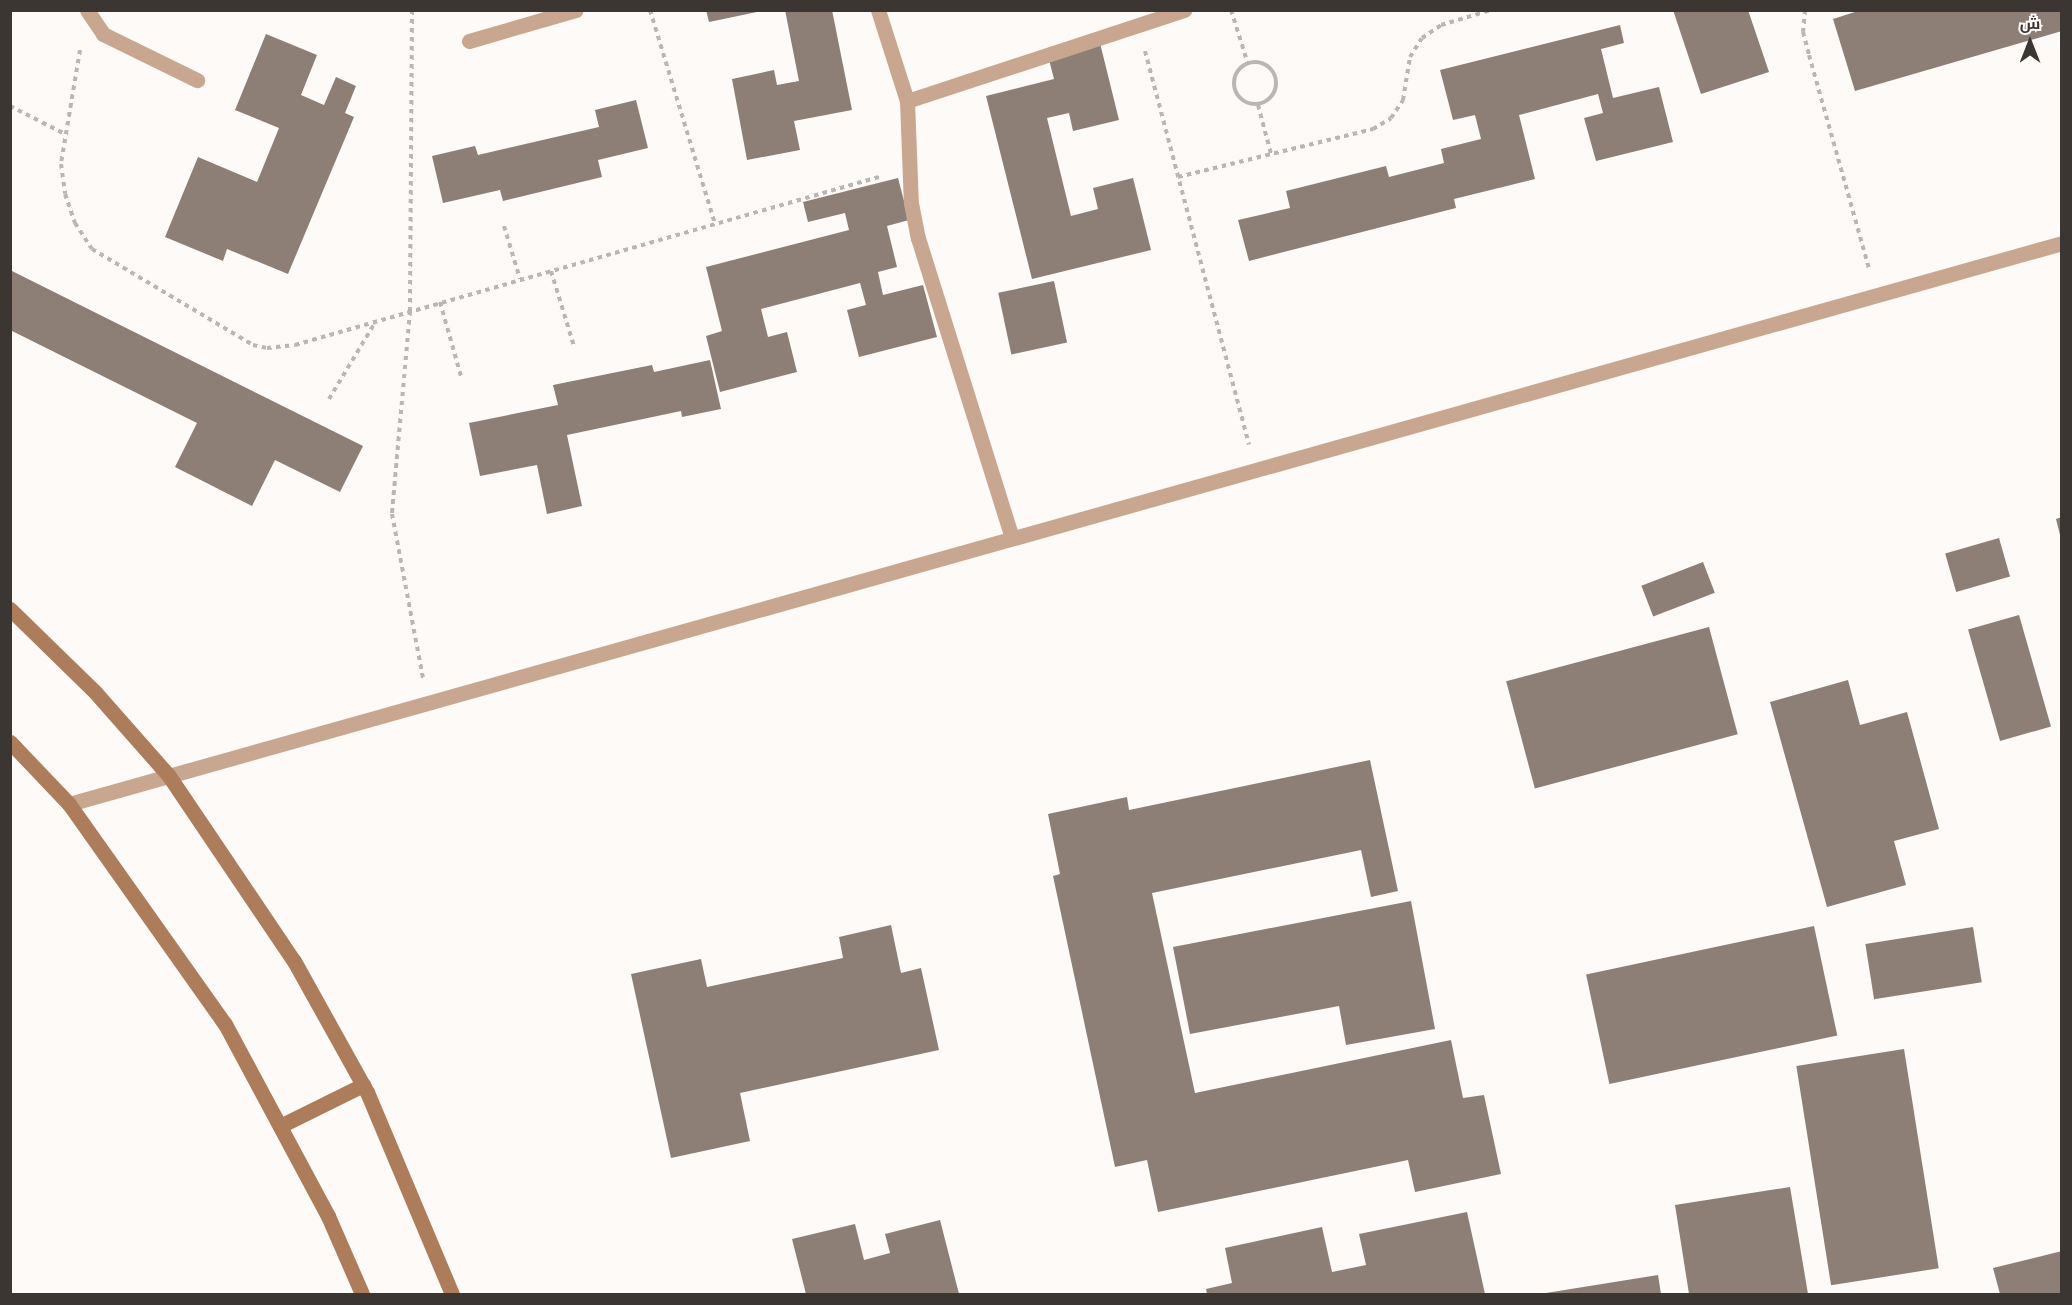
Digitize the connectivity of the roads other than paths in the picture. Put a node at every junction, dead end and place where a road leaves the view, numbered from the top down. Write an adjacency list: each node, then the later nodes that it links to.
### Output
1 (87, 10): 6 (street)
2 (576, 10): 5 (street)
3 (878, 10): 7 (street)
4 (1184, 10): 7 (street)
5 (469, 41)
6 (197, 80)
7 (908, 101): 9 (street)
8 (2061, 243): 9 (street)
9 (1012, 538): 12 (street)
10 (10, 609): 12 (street)
11 (10, 742): 13 (street)
12 (169, 776): 13 (street); 14 (street)
13 (69, 804): 15 (street)
14 (363, 1085): 15 (street); 17 (street)
15 (280, 1126): 16 (street)
16 (362, 1294)
17 (452, 1294)

